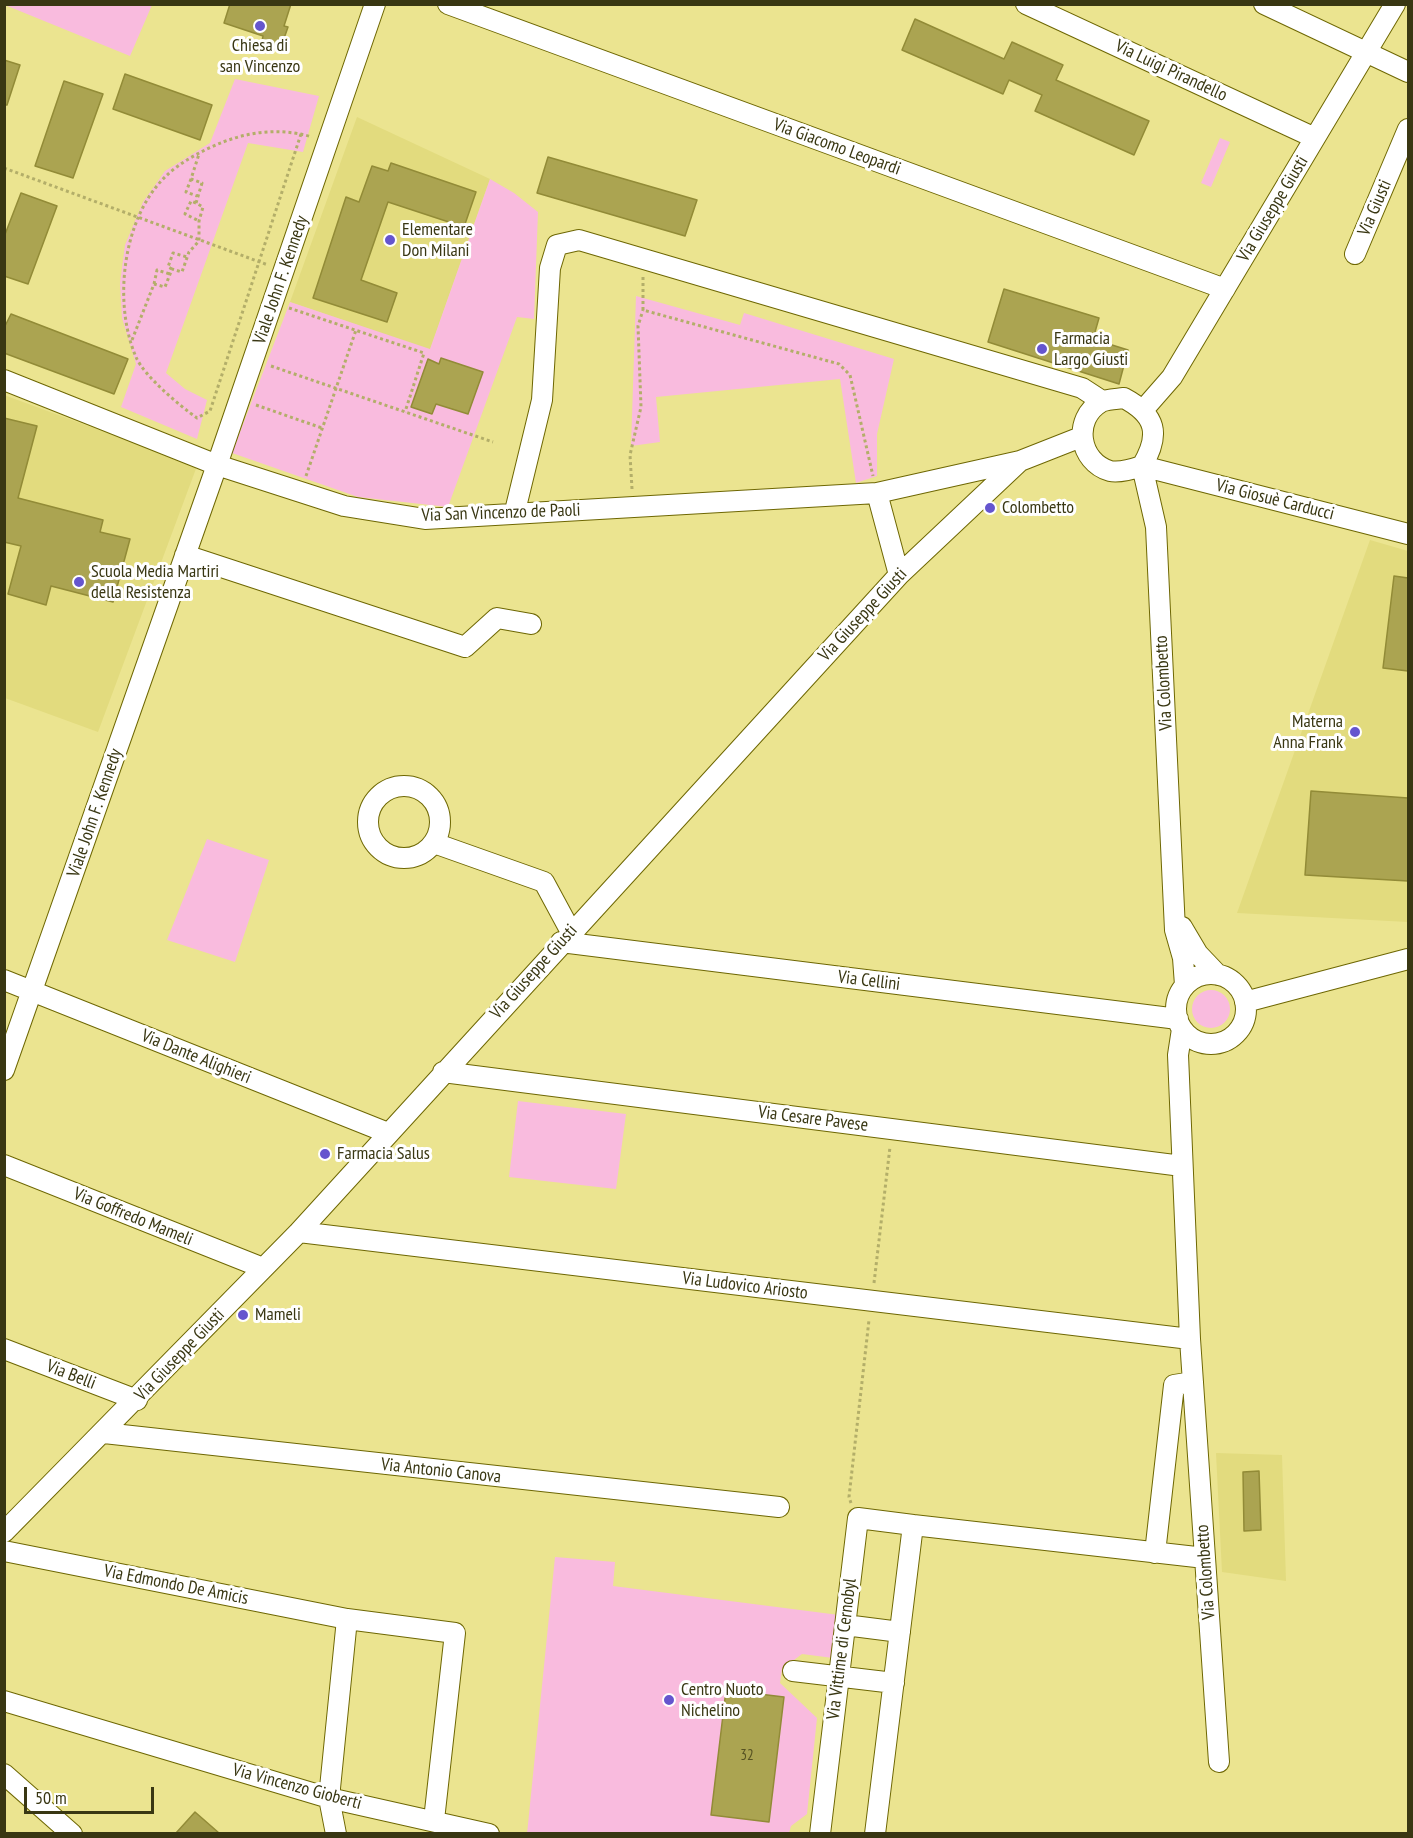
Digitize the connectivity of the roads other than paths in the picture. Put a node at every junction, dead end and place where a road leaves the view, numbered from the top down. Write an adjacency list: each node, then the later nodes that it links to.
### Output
1 (375, 4): 17 (street, Viale John F. Kennedy)
2 (448, 4): 11 (street, Via Giacomo Leopardi)
3 (1026, 4): 9 (street, Via Luigi Pirandello)
4 (1264, 4): 6 (street)
5 (1395, 4): 6 (street, Via Giuseppe Giusti)
6 (1367, 52): 7 (street); 9 (street, Via Giuseppe Giusti)
7 (1408, 72)
8 (1408, 129): 10 (street, Via Giusti)
9 (1315, 138): 11 (street, Via Giuseppe Giusti)
10 (1355, 254)
11 (1225, 289): 14 (street, Via Giuseppe Giusti)
12 (4, 380): 17 (street, Via San Vincenzo de Paoli)
13 (1102, 401): 14 (street); 15 (street); 20 (street)
14 (1144, 409): 18 (street)
15 (1081, 437): 16 (street, Via Giuseppe Giusti); 18 (street)
16 (1020, 461): 19 (street, Via San Vincenzo de Paoli); 23 (street, Via Giuseppe Giusti)
17 (218, 465): 20 (street, Via San Vincenzo de Paoli); 22 (street, Viale John F. Kennedy)
18 (1142, 465): 21 (street, Via Giosuè Carducci); 26 (street, Via Colombetto)
19 (877, 493): 20 (street, Via San Vincenzo de Paoli); 23 (street)
20 (515, 511)
21 (1408, 534)
22 (185, 555): 24 (street); 32 (street, Viale John F. Kennedy)
23 (899, 576): 27 (street, Via Giuseppe Giusti)
24 (531, 624)
25 (434, 843): 27 (street)
26 (1174, 902): 29 (street, Via Colombetto); 31 (street, Via Colombetto)
27 (566, 937): 34 (street, Via Cellini); 37 (street, Via Giuseppe Giusti)
28 (1408, 959): 33 (street)
29 (1218, 975): 31 (street); 33 (street, Via Colombetto)
30 (4, 980): 32 (street, Via Dante Alighieri)
31 (1185, 985): 34 (street, Via Colombetto)
32 (32, 991): 36 (street, Viale John F. Kennedy); 39 (street, Via Dante Alighieri)
33 (1245, 1002): 35 (street)
34 (1180, 1024): 35 (street); 38 (street, Via Colombetto)
35 (1209, 1044): 38 (street)
36 (4, 1070)
37 (444, 1072): 39 (street, Via Giuseppe Giusti); 41 (street, Via Cesare Pavese)
38 (1179, 1077): 41 (street, Via Colombetto)
39 (388, 1133): 42 (street, Via Giuseppe Giusti)
40 (4, 1165): 43 (street, Via Goffredo Mameli)
41 (1182, 1166): 44 (street, Via Colombetto)
42 (299, 1232): 43 (street, Via Giuseppe Giusti); 44 (street, Via Ludovico Ariosto)
43 (263, 1268): 47 (street, Via Giuseppe Giusti)
44 (1190, 1339): 46 (street, Via Colombetto)
45 (4, 1349): 47 (street, Via Belli)
46 (1193, 1382): 53 (street); 54 (street, Via Colombetto)
47 (136, 1400): 48 (street, Via Giuseppe Giusti)
48 (104, 1433): 49 (street, Via Antonio Canova); 51 (street, Via Giuseppe Giusti)
49 (779, 1507)
50 (913, 1525): 53 (street); 56 (street, Via Vittime di Cernobyl); 57 (street)
51 (4, 1532)
52 (4, 1551): 55 (street, Via Edmondo De Amicis)
53 (1155, 1553): 54 (street)
54 (1205, 1558): 62 (street, Via Colombetto)
55 (347, 1619): 64 (street); 65 (street, Via Edmondo De Amicis)
56 (845, 1625): 57 (street); 59 (street, Via Vittime di Cernobyl)
57 (900, 1632): 60 (street)
58 (793, 1671): 59 (street)
59 (839, 1677): 60 (street); 69 (street, Via Vittime di Cernobyl)
60 (894, 1683): 70 (street)
61 (4, 1701): 64 (street, Via Vincenzo Gioberti)
62 (1219, 1762)
63 (4, 1774): 66 (street)
64 (329, 1798): 65 (street, Via Vincenzo Gioberti); 67 (street)
65 (434, 1820): 68 (street, Via Vincenzo Gioberti)
66 (72, 1833)
67 (336, 1833)
68 (489, 1833)
69 (820, 1833)
70 (875, 1833)

